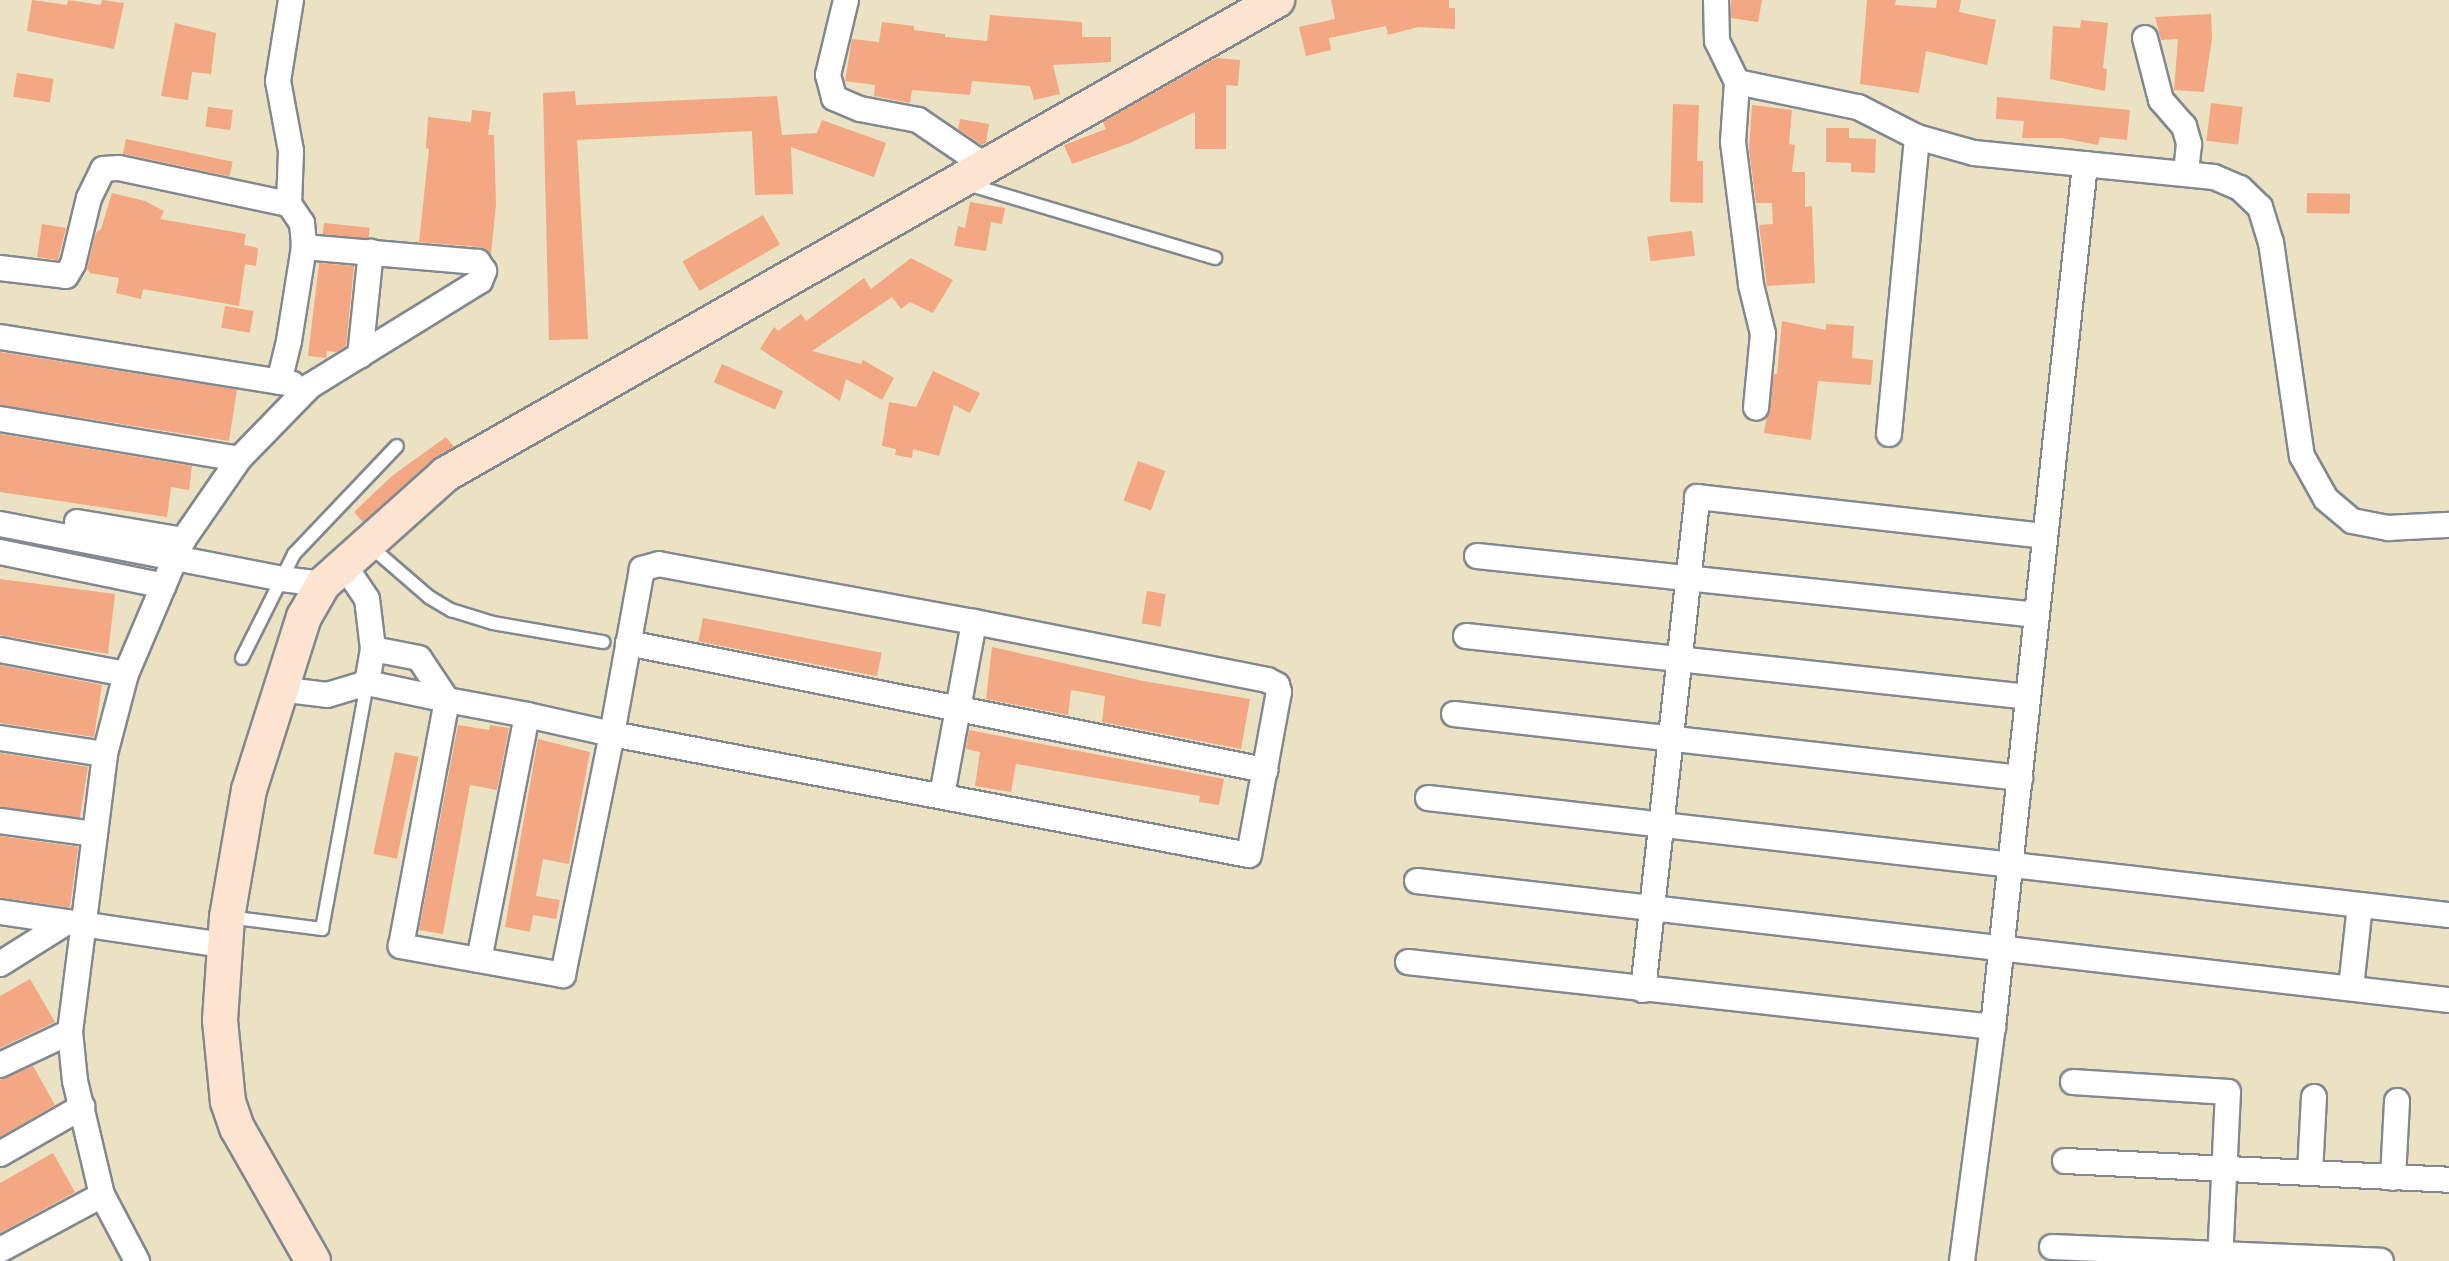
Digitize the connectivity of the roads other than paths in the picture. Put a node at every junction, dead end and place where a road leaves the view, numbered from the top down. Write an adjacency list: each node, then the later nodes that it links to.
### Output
1 (291, 0): 11 (street)
2 (846, 0): 10 (street)
3 (1716, 0): 6 (street)
4 (1267, 3): 10 (street)
5 (2145, 38): 9 (street)
6 (1737, 82): 7 (street); 20 (street)
7 (1917, 137): 8 (street); 22 (street)
8 (2085, 164): 9 (street); 28 (street)
9 (2186, 174): 27 (street)
10 (973, 175): 14 (lane); 32 (street)
11 (289, 204): 12 (street); 15 (street)
12 (304, 247): 13 (street); 18 (street)
13 (371, 252): 17 (street); 17 (street)
14 (1215, 258)
15 (0, 268)
16 (0, 337): 18 (street)
17 (360, 356): 19 (street)
18 (279, 382): 19 (street)
19 (310, 386): 24 (street)
20 (1756, 408)
21 (0, 419): 24 (street)
22 (1889, 434)
23 (397, 446): 34 (lane)
24 (239, 459): 29 (street)
25 (0, 508): 29 (street)
26 (0, 524): 29 (street)
27 (2449, 525)
28 (2045, 536): 33 (street); 36 (street)
29 (180, 548): 34 (street); 35 (street)
30 (0, 552): 35 (street)
31 (1477, 556): 33 (street)
32 (345, 564): 34 (street); 39 (lane); 41 (street); 47 (street)
33 (1688, 578): 36 (street); 44 (street)
34 (282, 579): 43 (lane)
35 (164, 586): 45 (street)
36 (2037, 615): 48 (street)
37 (974, 622): 40 (street); 50 (street); 57 (street)
38 (1466, 636): 44 (street)
39 (603, 642)
40 (628, 643): 50 (street); 53 (street)
41 (373, 649): 46 (street); 49 (street)
42 (0, 650): 45 (street)
43 (242, 658)
44 (1679, 659): 48 (street); 54 (street)
45 (126, 674): 56 (street)
46 (367, 683): 47 (street); 49 (street); 71 (lane)
47 (279, 689): 71 (street)
48 (2028, 697): 58 (street)
49 (447, 700): 52 (street); 73 (street)
50 (959, 707): 57 (street); 59 (street)
51 (1454, 714): 54 (street)
52 (527, 715): 53 (street); 73 (street)
53 (612, 734): 59 (street); 73 (street)
54 (1671, 737): 58 (street); 62 (street)
55 (0, 738): 56 (street)
56 (105, 754): 63 (street)
57 (1265, 770): 59 (street)
58 (2020, 778): 64 (street)
59 (942, 795)
60 (1428, 798): 62 (street)
61 (0, 821): 63 (street)
62 (1661, 825): 64 (street); 67 (street)
63 (95, 834): 70 (street)
64 (2011, 865): 66 (street); 72 (street)
65 (1417, 881): 67 (street)
66 (2360, 905): 69 (street); 76 (street)
67 (1652, 908): 72 (street); 77 (street)
68 (0, 912): 70 (street)
69 (2449, 915)
70 (75, 923): 71 (street); 75 (street); 80 (street)
71 (225, 931): 97 (street)
72 (2002, 948): 76 (street); 79 (street)
73 (479, 960)
74 (1408, 962): 77 (street)
75 (0, 964)
76 (2351, 988): 78 (street)
77 (1643, 990): 79 (street)
78 (2449, 1000)
79 (1993, 1027): 98 (street)
80 (70, 1032): 81 (street); 85 (street)
81 (0, 1065)
82 (2073, 1082): 88 (street)
83 (2314, 1097): 89 (street)
84 (2397, 1101): 90 (street)
85 (82, 1107): 86 (street); 92 (street)
86 (0, 1154)
87 (2065, 1161): 88 (street)
88 (2225, 1169): 89 (street); 95 (street)
89 (2310, 1173): 90 (street)
90 (2393, 1178): 91 (street)
91 (2449, 1180)
92 (102, 1195): 94 (street); 96 (street)
93 (2052, 1247): 95 (street)
94 (0, 1250)
95 (2220, 1258): 99 (street)
96 (137, 1261)
97 (313, 1261)
98 (1962, 1261)
99 (2381, 1261)

